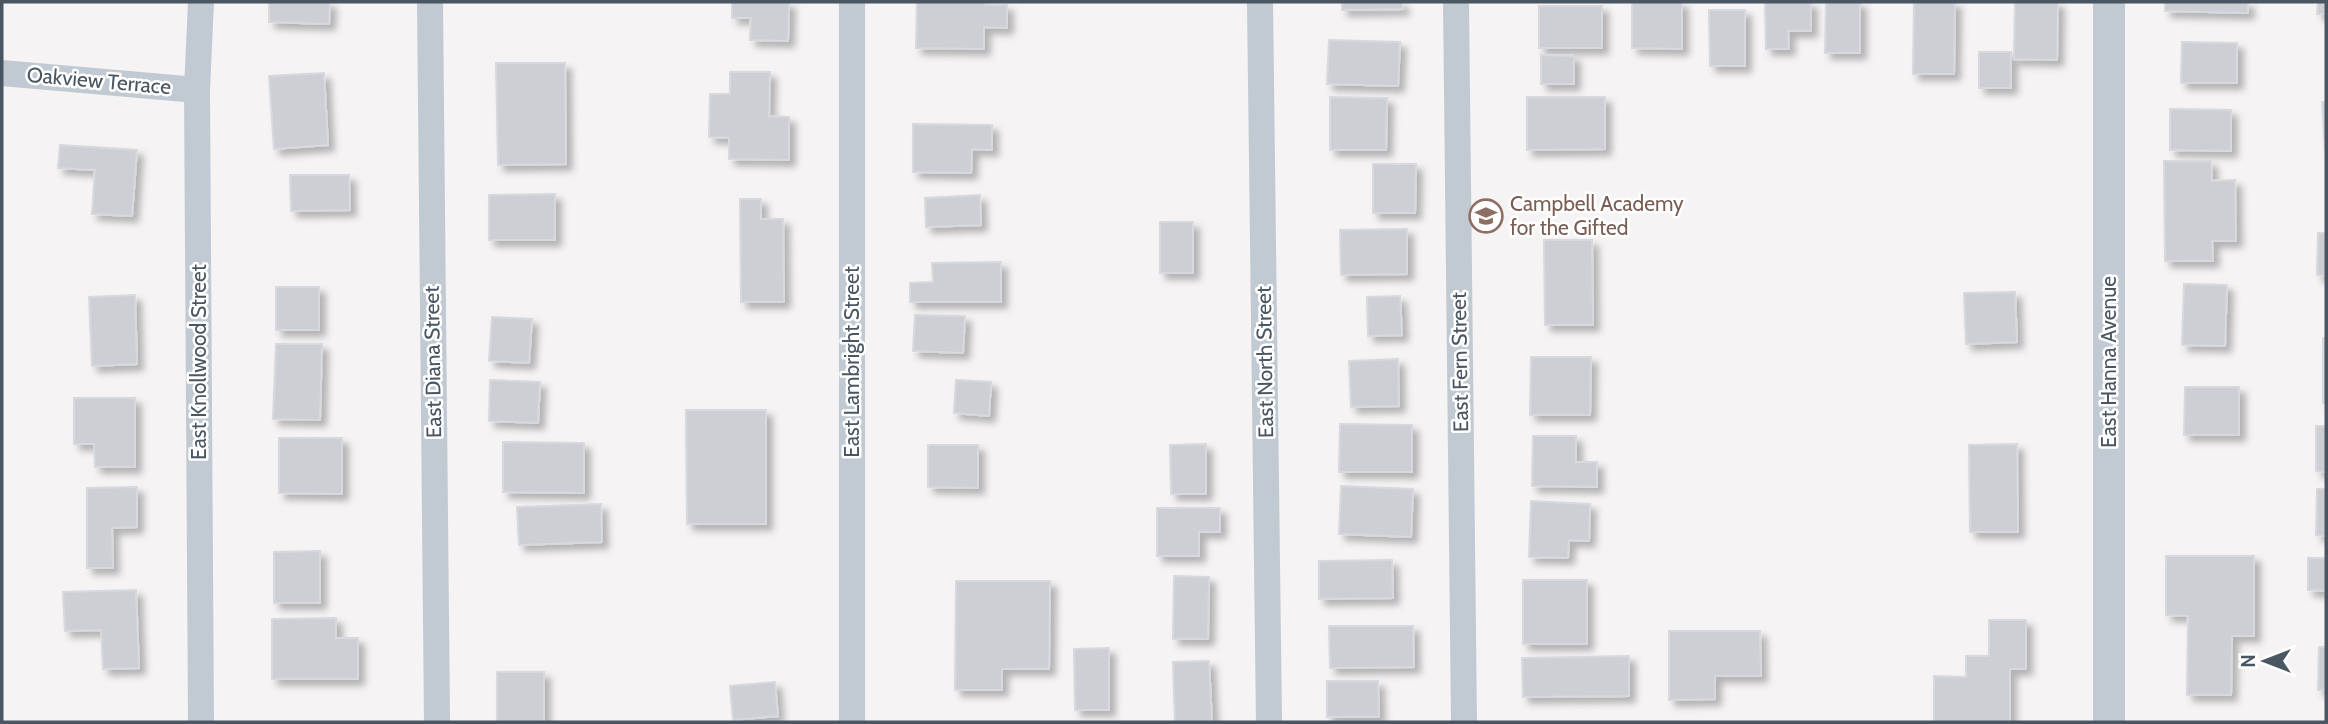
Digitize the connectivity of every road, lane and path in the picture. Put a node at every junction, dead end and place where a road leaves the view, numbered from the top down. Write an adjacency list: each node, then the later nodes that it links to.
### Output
1 (201, 2): 8 (street, East Knollwood Street)
2 (430, 2): 10 (street, East Diana Street)
3 (852, 2): 11 (street, East Lambright Street)
4 (1260, 2): 12 (street, East North Street)
5 (1456, 2): 13 (street, East Fern Street)
6 (2109, 2): 14 (street, East Hanna Avenue)
7 (2, 72): 8 (street, Oakview Terrace)
8 (197, 90): 9 (street, East Knollwood Street)
9 (201, 722)
10 (437, 722)
11 (852, 722)
12 (1269, 722)
13 (1464, 722)
14 (2109, 722)

